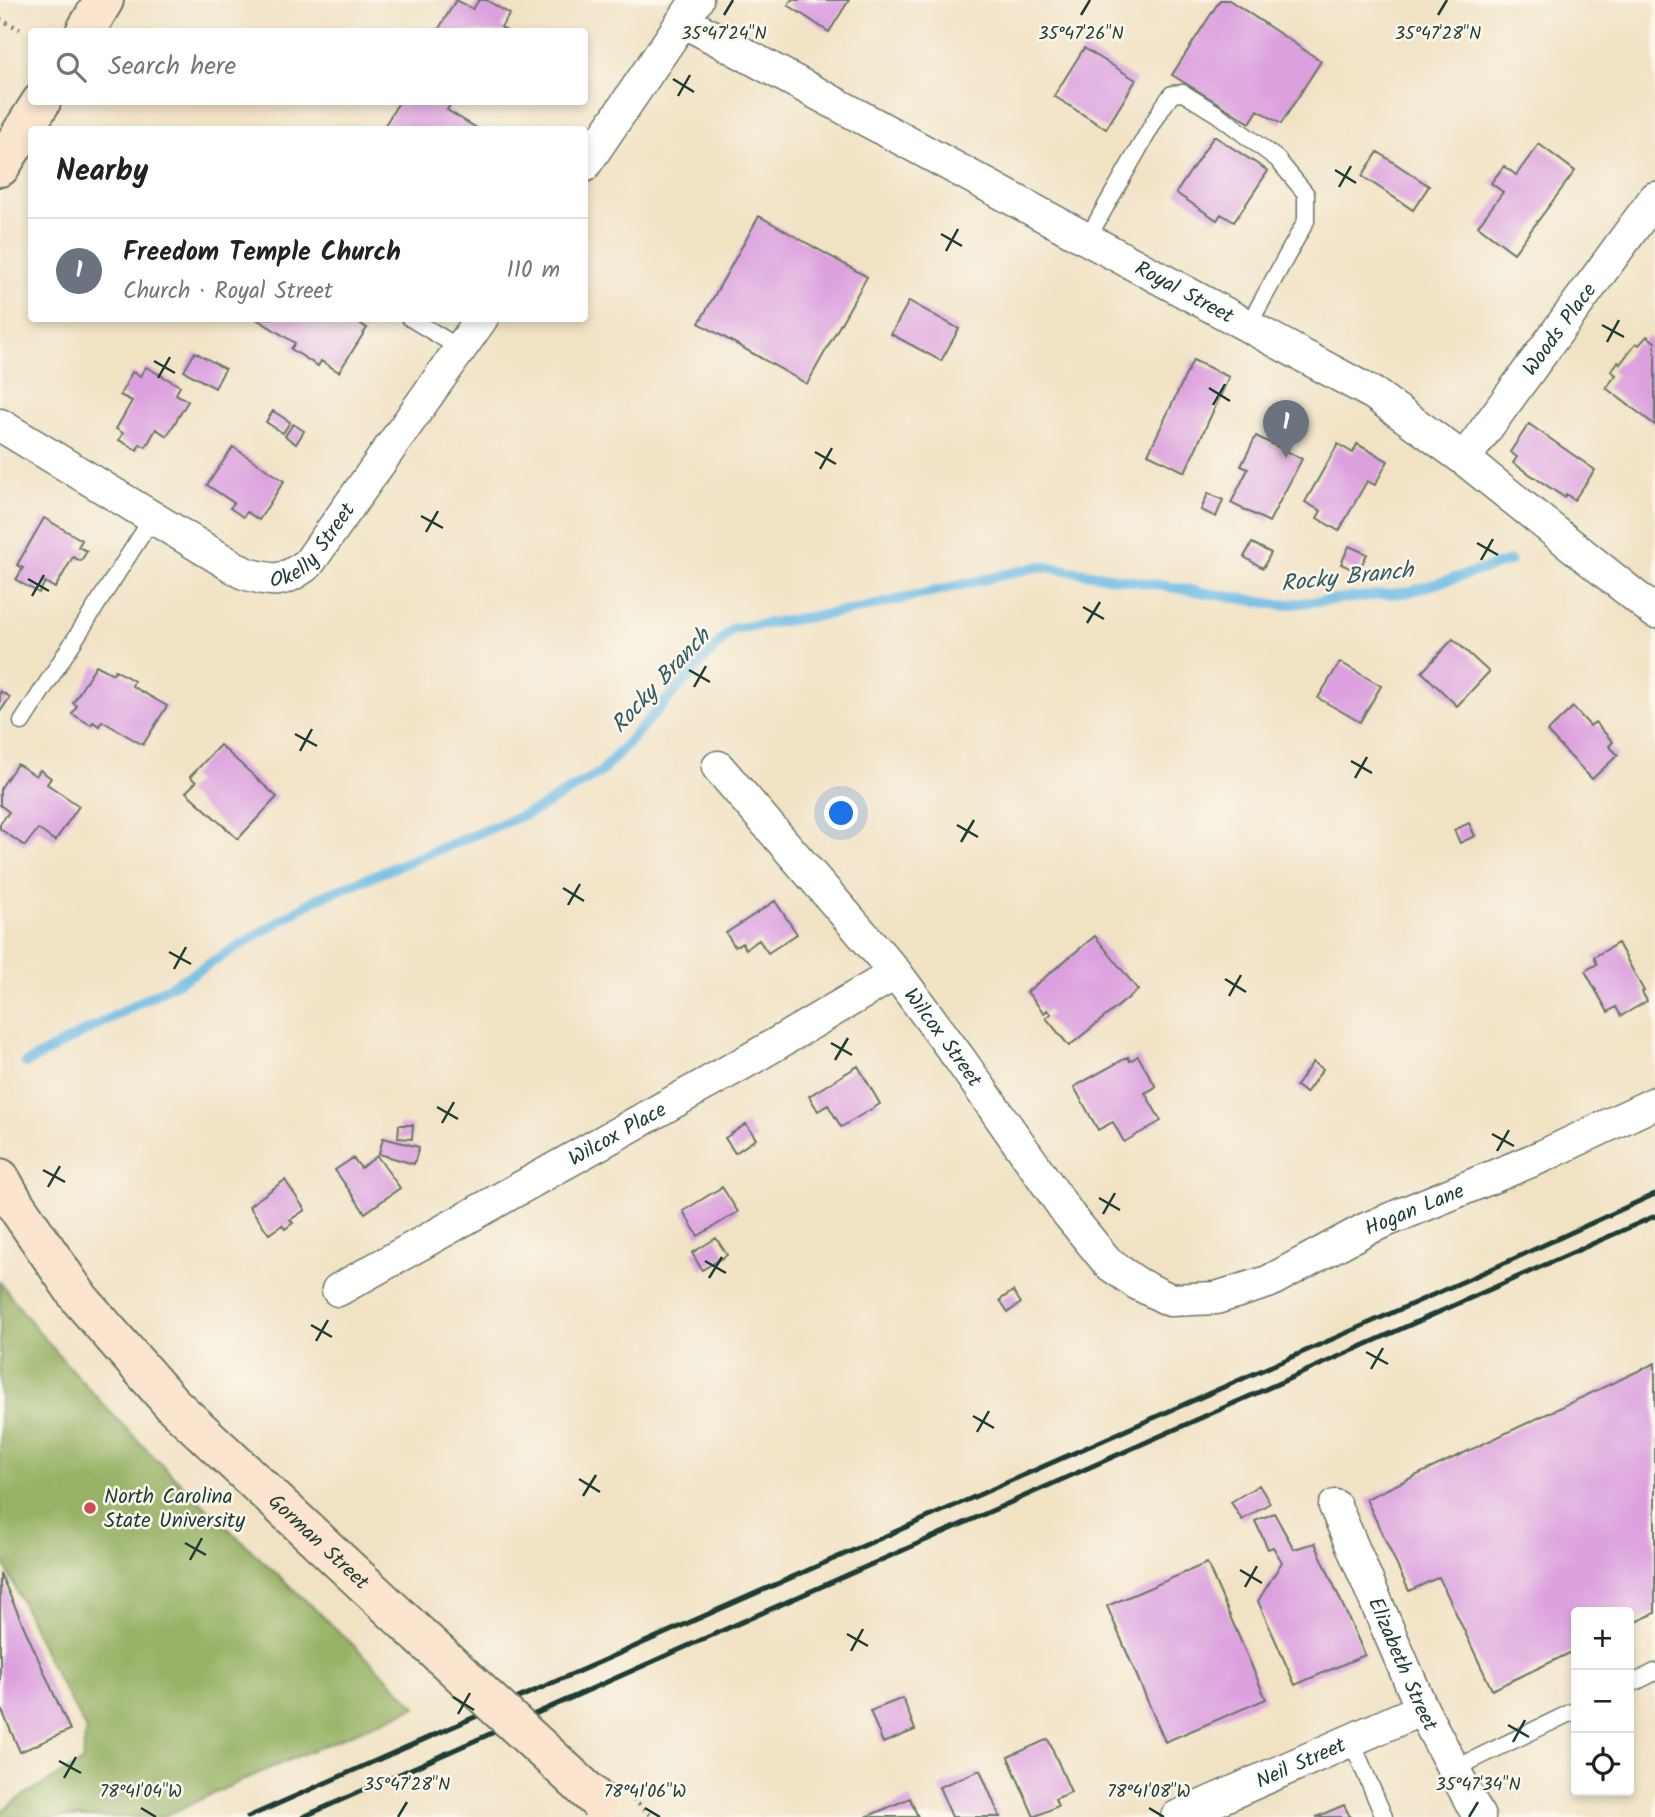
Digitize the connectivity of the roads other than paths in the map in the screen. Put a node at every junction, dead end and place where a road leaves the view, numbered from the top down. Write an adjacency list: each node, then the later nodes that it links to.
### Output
1 (104, 0): 3 (main road)
2 (690, 10): 5 (street); 8 (street, Royal Street)
3 (87, 28)
4 (39, 105): 6 (main road)
5 (588, 160)
6 (0, 167)
7 (1655, 198): 14 (street, Woods Place)
8 (1087, 239): 11 (street, Royal Street); 11 (lane)
9 (417, 322): 12 (lane)
10 (478, 322): 12 (street, Okelly Street)
11 (1248, 326): 14 (street, Royal Street)
12 (461, 349): 15 (street, Okelly Street)
13 (0, 425): 15 (street, Okelly Street)
14 (1464, 459): 16 (street, Royal Street)
15 (153, 517): 17 (lane)
16 (1655, 611)
17 (22, 722)
18 (718, 767): 19 (street, Wilcox Street)
19 (895, 973): 22 (street, Wilcox Place); 23 (street, Wilcox Street)
20 (1655, 1103): 23 (street, Hogan Lane)
21 (0, 1178): 31 (main road, Gorman Street, bridge)
22 (338, 1290)
23 (1170, 1300)
24 (1335, 1506): 27 (street, Elizabeth Street)
25 (1655, 1672): 26 (lane)
26 (1634, 1682)
27 (1422, 1709): 29 (street, Neil Street); 30 (street, Elizabeth Street)
28 (1571, 1712): 30 (lane)
29 (1351, 1740): 32 (street, Neil Street); 33 (lane)
30 (1454, 1769): 34 (street, Elizabeth Street)
31 (614, 1805)
32 (1177, 1817)
33 (1384, 1817)
34 (1479, 1817)

